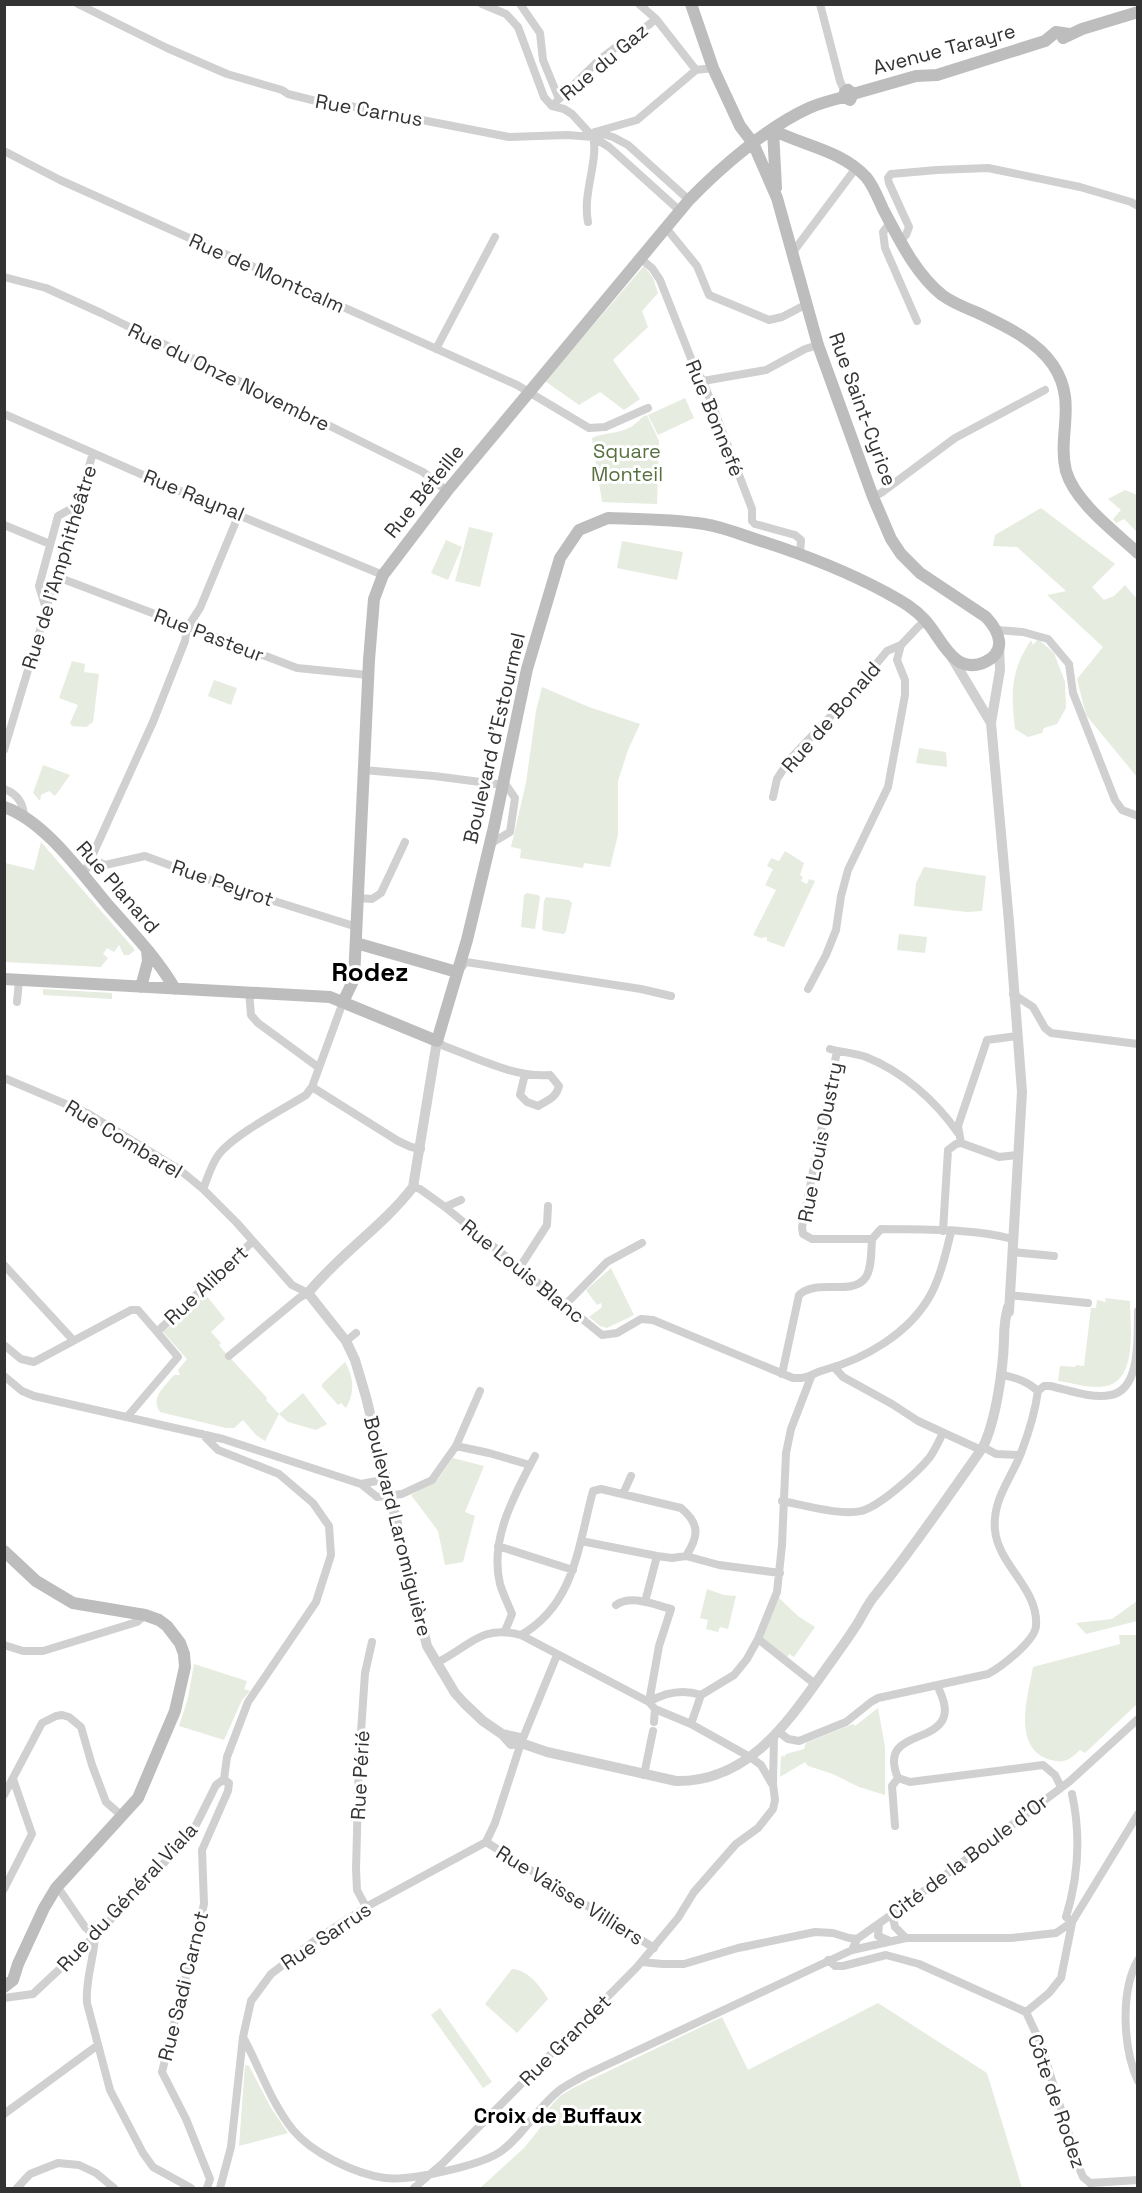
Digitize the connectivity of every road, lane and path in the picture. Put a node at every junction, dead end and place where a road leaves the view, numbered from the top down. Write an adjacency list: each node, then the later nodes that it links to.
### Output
1 (78, 4): 14 (street, Rue Carnus)
2 (482, 4): 12 (street)
3 (520, 4): 12 (street)
4 (639, 4): 8 (street, Rue du Gaz)
5 (691, 4): 9 (main road, Rue Saint-Cyrice)
6 (821, 6): 11 (street)
7 (1137, 12): 11 (main road, Avenue Tarayre)
8 (656, 19): 10 (street, Rue du Gaz); 12 (street, Rue du Gaz)
9 (713, 68): 10 (street); 15 (main road, Rue Saint-Cyrice)
10 (696, 70): 14 (street)
11 (848, 94): 13 (main road, Avenue Tarayre)
12 (555, 102): 14 (street)
13 (773, 130): 15 (main road, Avenue Tarayre); 18 (main road); 20 (main road)
14 (594, 135): 21 (street); 23 (street); 24 (street)
15 (753, 143): 17 (main road, Avenue Tarayre); 19 (main road, Rue Saint-Cyrice)
16 (4, 151): 35 (street, Rue de Montcalm)
17 (741, 153): 19 (main road); 21 (main road, Rue Béteille)
18 (856, 168): 25 (main road); 29 (street)
19 (766, 174): 20 (main road, Rue Saint-Cyrice)
20 (777, 198): 29 (main road, Rue Saint-Cyrice)
21 (689, 200): 23 (main road, Rue Béteille)
22 (1137, 206): 28 (street)
23 (680, 211): 26 (main road, Rue Béteille)
24 (588, 222)
25 (890, 222): 28 (main road); 33 (street)
26 (666, 228): 30 (main road, Rue Béteille); 32 (street)
27 (495, 237): 35 (street)
28 (901, 240): 48 (main road)
29 (793, 252): 32 (main road, Rue Saint-Cyrice)
30 (641, 259): 36 (street, Rue Bonnefé); 38 (main road, Rue Béteille)
31 (4, 277): 42 (street, Rue du Onze Novembre)
32 (807, 304): 34 (main road, Rue Saint-Cyrice)
33 (917, 321)
34 (818, 345): 36 (street); 43 (main road, Rue Saint-Cyrice)
35 (436, 349): 38 (street, Rue de Montcalm)
36 (703, 381): 49 (street, Rue Bonnefé)
37 (1045, 390): 43 (street)
38 (530, 393): 39 (street, Rue de Montcalm); 42 (main road, Rue Béteille)
39 (648, 408)
40 (4, 414): 41 (street, Rue Raynal)
41 (93, 453): 44 (street, Rue de l'Amphithéâtre); 45 (street, Rue Raynal)
42 (447, 491): 50 (main road, Rue Béteille)
43 (873, 497): 55 (main road, Rue Saint-Cyrice)
44 (76, 506): 47 (street); 51 (street, Rue de l'Amphithéâtre)
45 (239, 514): 50 (street, Rue Raynal); 54 (street)
46 (4, 525): 47 (street)
47 (50, 544): 52 (street)
48 (1137, 553)
49 (800, 554): 53 (main road); 63 (main road, Boulevard d'Estourmel)
50 (383, 575): 59 (main road, Rue Béteille)
51 (55, 576): 52 (street, Rue de l'Amphithéâtre); 54 (street, Rue Pasteur)
52 (46, 609): 61 (street, Rue de l'Amphithéâtre)
53 (927, 621): 57 (street, Rue de Bonald); 58 (main road)
54 (187, 628): 59 (street, Rue Pasteur); 70 (street)
55 (998, 630): 56 (main road); 67 (street)
56 (999, 645): 58 (main road); 60 (street)
57 (897, 646): 65 (street, Rue de Bonald); 81 (street)
58 (951, 656): 60 (street)
59 (368, 675): 62 (main road, Rue Béteille)
60 (991, 723): 83 (street, Boulevard Laromiguière)
61 (4, 750)
62 (363, 770): 63 (street); 72 (main road, Rue Béteille)
63 (504, 784): 76 (main road, Boulevard d'Estourmel)
64 (4, 789): 68 (street, Rue Planard)
65 (772, 797)
66 (4, 807): 68 (main road, Rue Planard)
67 (1137, 816)
68 (24, 818): 71 (main road, Rue Planard)
69 (405, 842): 72 (street)
70 (91, 858): 71 (street); 73 (street, Rue Peyrot)
71 (83, 876): 75 (main road, Rue Planard)
72 (358, 898): 73 (main road, Rue Béteille)
73 (357, 927): 74 (main road, Rue Béteille)
74 (356, 944): 76 (main road); 86 (main road, Rue Béteille)
75 (147, 950): 79 (main road); 80 (main road, Rue Planard)
76 (457, 972): 84 (street); 88 (main road, Boulevard d'Estourmel)
77 (4, 979): 78 (main road)
78 (19, 980): 79 (main road); 85 (street)
79 (141, 987): 80 (main road)
80 (176, 988): 82 (main road)
81 (808, 989)
82 (249, 991): 86 (main road); 90 (street)
83 (1013, 994): 87 (street, Boulevard Laromiguière); 89 (street)
84 (671, 996)
85 (17, 1002)
86 (344, 1002): 88 (main road); 90 (street)
87 (1017, 1036): 94 (street); 97 (street, Boulevard Laromiguière)
88 (437, 1041): 91 (street); 96 (street)
89 (1137, 1044)
90 (318, 1068): 93 (street)
91 (525, 1074): 91 (street)
92 (4, 1078): 99 (street, Rue Combarel)
93 (312, 1087): 96 (street); 99 (street)
94 (958, 1130): 95 (street); 104 (street, Rue Louis Oustry)
95 (961, 1143): 97 (street); 103 (street)
96 (421, 1149): 98 (street)
97 (1017, 1155): 105 (street, Boulevard Laromiguière)
98 (413, 1187): 102 (street, Rue Louis Blanc); 112 (street)
99 (203, 1189): 106 (street, Rue Combarel)
100 (461, 1200): 102 (street)
101 (548, 1206): 111 (street)
102 (445, 1207): 111 (street, Rue Louis Blanc)
103 (947, 1231): 104 (street); 105 (street); 123 (street)
104 (872, 1239): 124 (street)
105 (1013, 1239): 108 (street, Boulevard Laromiguière)
106 (253, 1241): 112 (street, Rue Combarel); 117 (street, Rue Alibert)
107 (642, 1243): 115 (street)
108 (1012, 1252): 109 (street); 113 (street, Boulevard Laromiguière)
109 (1054, 1256)
110 (4, 1265): 119 (street)
111 (520, 1267): 115 (street, Rue Louis Blanc)
112 (308, 1293): 120 (street, Boulevard Laromiguière); 122 (street)
113 (1009, 1301): 114 (street); 125 (street, Boulevard Laromiguière)
114 (1088, 1303)
115 (565, 1305): 124 (street, Rue Louis Blanc)
116 (1137, 1311): 129 (street)
117 (157, 1332): 119 (street); 130 (street, Rue Alibert)
118 (356, 1333): 120 (street)
119 (73, 1341): 121 (street)
120 (346, 1341): 139 (street, Boulevard Laromiguière)
121 (4, 1345)
122 (230, 1356)
123 (835, 1368): 127 (street); 131 (street)
124 (782, 1374): 127 (street)
125 (1000, 1374): 129 (street); 134 (street, Boulevard Laromiguière)
126 (4, 1376): 130 (street)
127 (811, 1377): 144 (street)
128 (480, 1391): 133 (street)
129 (1038, 1391): 135 (street)
130 (127, 1417): 132 (street)
131 (939, 1431): 134 (street); 144 (street)
132 (202, 1434): 140 (street); 175 (street, Rue du Général Viala)
133 (456, 1446): 137 (street); 142 (street)
134 (982, 1448): 135 (street); 163 (street, Boulevard Laromiguière)
135 (1020, 1455): 164 (street)
136 (535, 1456): 137 (street)
137 (530, 1465): 147 (street)
138 (631, 1476): 141 (street)
139 (387, 1479): 140 (street); 142 (street, Boulevard Laromiguière)
140 (361, 1484): 143 (street)
141 (623, 1494): 146 (street); 150 (street)
142 (390, 1495): 143 (street); 145 (street, Boulevard Laromiguière)
143 (377, 1497): 145 (street)
144 (782, 1502): 152 (street)
145 (394, 1510): 162 (street, Boulevard Laromiguière)
146 (581, 1541): 149 (street); 151 (street)
147 (498, 1546): 151 (street); 156 (street)
148 (4, 1551): 155 (main road)
149 (657, 1556): 150 (street); 153 (street)
150 (690, 1557): 152 (street)
151 (573, 1570): 157 (street)
152 (780, 1573): 158 (street)
153 (645, 1602): 154 (street); 166 (street)
154 (616, 1605)
155 (145, 1615): 160 (street); 181 (main road)
156 (505, 1631): 157 (street); 162 (street)
157 (521, 1635): 161 (street)
158 (758, 1639): 163 (street); 165 (street)
159 (372, 1642): 186 (street, Rue Périé)
160 (4, 1644)
161 (557, 1655): 166 (street); 170 (street)
162 (436, 1663): 170 (street, Boulevard Laromiguière)
163 (815, 1684): 169 (street, Boulevard Laromiguière)
164 (938, 1687): 169 (street); 173 (street)
165 (701, 1695): 166 (street); 168 (street)
166 (652, 1705): 168 (street); 172 (street)
167 (1137, 1719): 177 (street)
168 (691, 1724): 171 (street)
169 (777, 1734): 171 (street, Boulevard Laromiguière); 176 (street, Rue Grandet)
170 (521, 1743): 172 (street, Boulevard Laromiguière); 183 (street)
171 (750, 1757): 172 (street, Boulevard Laromiguière); 176 (street)
172 (644, 1776)
173 (898, 1778): 177 (street, Cité de la Boule d'Or); 182 (street)
174 (13, 1779): 179 (street); 181 (street); 185 (street)
175 (224, 1779): 191 (street, Rue du Général Viala); 213 (street, Rue Sadi Carnot)
176 (773, 1784): 195 (street, Rue Grandet)
177 (1061, 1787): 187 (street, Cité de la Boule d'Or)
178 (1072, 1794): 188 (street)
179 (4, 1795)
180 (1137, 1814): 188 (street)
181 (122, 1816): 184 (main road)
182 (895, 1826)
183 (486, 1842): 186 (street, Rue Sarrus); 195 (street, Rue Vaïsse Villiers)
184 (56, 1888): 191 (street); 200 (main road)
185 (4, 1889)
186 (366, 1907): 205 (street, Rue Sarrus)
187 (892, 1914): 189 (street, Cité de la Boule d'Or); 190 (street)
188 (1072, 1922): 193 (street); 204 (street)
189 (879, 1924): 192 (street, Cité de la Boule d'Or); 194 (street)
190 (895, 1927): 193 (street); 194 (street)
191 (94, 1936): 203 (street, Rue du Général Viala); 206 (street)
192 (857, 1938): 196 (street); 199 (street)
193 (906, 1938): 194 (street)
194 (890, 1942): 196 (street)
195 (654, 1948): 199 (street, Rue Grandet)
196 (852, 1950): 197 (street)
197 (828, 1960): 204 (street); 209 (street)
198 (1137, 1960): 207 (street)
199 (642, 1962): 209 (street, Rue Grandet)
200 (18, 1964): 201 (main road); 202 (main road)
201 (4, 1975)
202 (4, 1986)
203 (4, 1998)
204 (1026, 2012): 214 (street, Côte de Rodez)
205 (243, 2037): 210 (street); 211 (street, Rue Sarrus)
206 (98, 2045): 208 (street); 217 (street)
207 (1137, 2081)
208 (4, 2114)
209 (446, 2166): 210 (street)
210 (432, 2174): 219 (street)
211 (222, 2178): 213 (street); 218 (street, Rue Sarrus)
212 (1137, 2180): 214 (street)
213 (209, 2185)
214 (1089, 2186)
215 (17, 2188): 216 (street)
216 (114, 2188)
217 (191, 2188)
218 (220, 2188)
219 (414, 2188)

